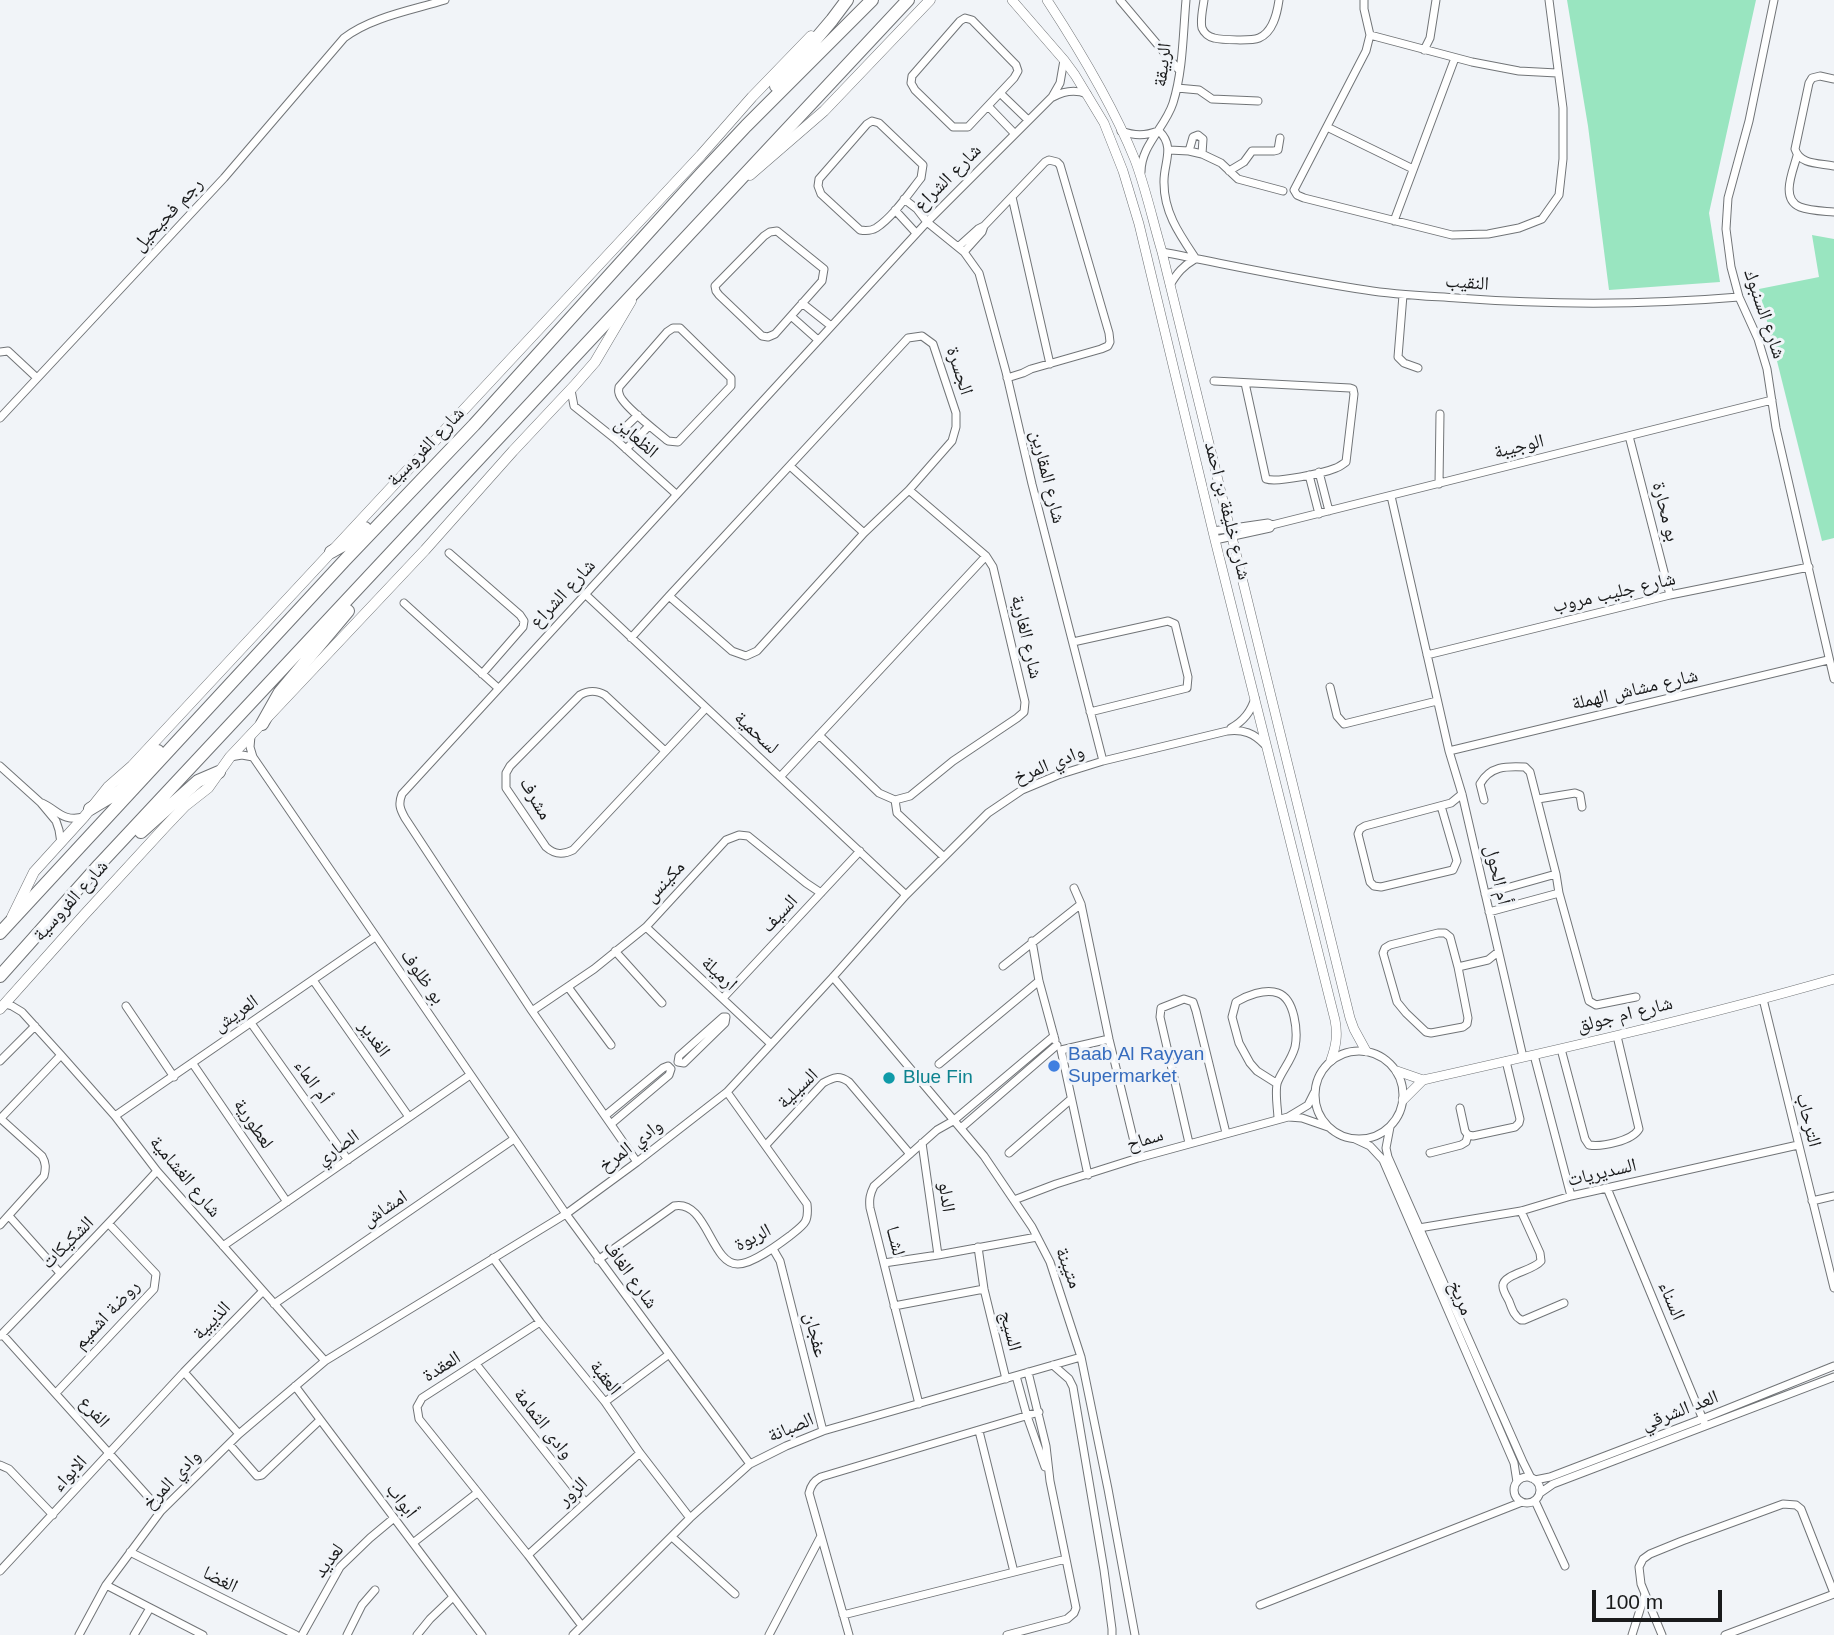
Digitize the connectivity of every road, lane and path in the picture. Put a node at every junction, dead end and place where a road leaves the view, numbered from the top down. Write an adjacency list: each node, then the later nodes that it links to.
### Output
1 (445, 0): 70 (street, رجم فحيحيل)
2 (846, 0): 32 (highway); 97 (main road, شارع الفروسية)
3 (872, 0): 32 (highway, شارع الفروسية)
4 (908, 0): 46 (highway, شارع الفروسية)
5 (930, 0): 46 (main road, شارع الفروسية)
6 (1012, 0): 17 (street, شارع خليفة بن احمد)
7 (1021, 0): 17 (street)
8 (1047, 0): 34 (street, شارع خليفة بن احمد)
9 (1120, 0): 22 (street)
10 (1186, 0): 22 (street, الربيقة)
11 (1204, 0): 12 (street)
12 (1279, 0)
13 (1364, 0): 18 (street)
14 (1436, 0): 19 (street)
15 (1549, 0): 23 (street)
16 (1774, 0): 61 (street, شارع السنبوك)
17 (1029, 19): 21 (street, شارع خليفة بن احمد)
18 (1370, 35): 19 (street); 33 (street)
19 (1424, 50): 20 (street)
20 (1455, 58): 23 (street); 43 (street)
21 (1064, 60): 27 (street, شارع خليفة بن احمد); 28 (street, شارع الشراع)
22 (1179, 70): 25 (street, الربيقة)
23 (1558, 73): 52 (street)
24 (1834, 79): 41 (street)
25 (1177, 88): 29 (street); 35 (street, الربيقة)
26 (1000, 93): 30 (street); 30 (street); 31 (street)
27 (1087, 94): 28 (street); 96 (street, شارع خليفة بن احمد)
28 (1052, 97): 31 (street, شارع الشراع)
29 (1258, 101)
30 (988, 106): 36 (street)
31 (1028, 120): 36 (street, شارع الشراع)
32 (746, 126): 80 (highway, شارع الفروسية)
33 (1327, 127): 43 (street); 52 (street)
34 (1121, 131): 35 (street); 45 (street, شارع خليفة بن احمد)
35 (1159, 131): 38 (street); 45 (street, الربيقة)
36 (1015, 134): 53 (street, شارع الشراع)
37 (1280, 138): 44 (street)
38 (1169, 150): 39 (street); 57 (street)
39 (1189, 151): 40 (street); 40 (street)
40 (1202, 154): 44 (street)
41 (1797, 156): 42 (street); 51 (street)
42 (1834, 166)
43 (1413, 169): 52 (street)
44 (1229, 171): 47 (street)
45 (1141, 177): 56 (street, شارع خليفة بن احمد)
46 (733, 189): 58 (highway, شارع الفروسية)
47 (1283, 191)
48 (1012, 197): 55 (street); 67 (street); 67 (street)
49 (904, 199): 50 (street); 50 (street); 53 (street, شارع المقارين)
50 (895, 210): 54 (street)
51 (1834, 212)
52 (1394, 221)
53 (927, 222): 54 (street, شارع الشراع); 55 (street, شارع المقارين)
54 (916, 233): 64 (street, شارع الشراع)
55 (961, 249): 69 (street, شارع المقارين)
56 (1162, 252): 57 (street, النقيب); 59 (street, شارع خليفة بن احمد)
57 (1196, 259): 59 (street); 60 (street, النقيب)
58 (640, 285): 73 (main road, شارع الفروسية); 101 (highway, شارع الفروسية)
59 (1169, 286): 95 (street, شارع خليفة بن احمد)
60 (1403, 295): 61 (street, النقيب); 68 (street)
61 (1739, 297): 74 (street, شارع السنبوك)
62 (802, 303): 63 (street); 63 (street); 64 (street)
63 (791, 316): 65 (street)
64 (831, 326): 65 (street, شارع الشراع)
65 (818, 340): 90 (street, شارع الشراع)
66 (0, 352): 70 (street)
67 (1050, 364): 69 (street)
68 (1418, 368)
69 (1006, 375): 107 (street, شارع المقارين)
70 (37, 378): 79 (street, رجم فحيحيل)
71 (1214, 381): 72 (street)
72 (1245, 383): 86 (street); 87 (street)
73 (571, 390): 75 (street); 76 (main road, شارع الفروسية)
74 (1772, 400): 82 (street, الوجيبة); 100 (street, شارع السنبوك)
75 (574, 406): 76 (street); 83 (street, الظعاين)
76 (554, 408): 119 (main road, شارع الفروسية)
77 (1440, 414): 88 (street)
78 (638, 415): 81 (street); 81 (street); 83 (street)
79 (0, 418)
80 (474, 425): 97 (highway); 112 (highway, شارع الفروسية)
81 (649, 426): 84 (street)
82 (1629, 436): 88 (street, الوجيبة); 103 (street, بو محارة)
83 (614, 439): 84 (street, الظعاين)
84 (626, 449): 90 (street, الظعاين)
85 (790, 466): 89 (street, الجسرة); 94 (street); 104 (street, الجسرة)
86 (1319, 472): 87 (street); 92 (street)
87 (1308, 475): 93 (street)
88 (1439, 484): 91 (street, الوجيبة)
89 (909, 490): 94 (street, الجسرة); 99 (street)
90 (676, 494): 102 (street, شارع الشراع)
91 (1391, 496): 92 (street, الوجيبة); 108 (street, أم الحول)
92 (1329, 511): 93 (street, الوجيبة)
93 (1319, 514): 95 (street, الوجيبة)
94 (864, 533): 104 (street, الجسرة)
95 (1231, 533): 96 (street, الوجيبة); 186 (street, شارع خليفة بن احمد)
96 (1214, 535): 115 (street, شارع خليفة بن احمد)
97 (331, 552): 139 (main road, شارع الفروسية)
98 (449, 553): 110 (street)
99 (986, 556): 121 (street); 134 (street, شارع الغارية)
100 (1809, 567): 103 (street, شارع جليب مروب); 109 (street, شارع السنبوك)
101 (364, 582): 119 (highway); 142 (highway, شارع الفروسية)
102 (584, 594): 106 (street, لسحمية); 114 (street, شارع الشراع)
103 (1670, 595): 108 (street, شارع جليب مروب)
104 (669, 596): 106 (street, الجسرة)
105 (404, 603): 110 (street)
106 (631, 638): 117 (street, لسحمية)
107 (1073, 642): 118 (street, شارع المقارين); 118 (street)
108 (1427, 655): 116 (street, أم الحول)
109 (1828, 660): 111 (street, شارع السنبوك); 124 (street, شارع مشاش الهملة)
110 (482, 674): 114 (street)
111 (1834, 679)
112 (230, 685): 139 (highway); 153 (highway, شارع الفروسية)
113 (1330, 687): 116 (street)
114 (498, 688): 174 (street, شارع الشراع)
115 (1255, 696): 120 (street); 125 (street, شارع خليفة بن احمد)
116 (1437, 701): 124 (street, أم الحول)
117 (706, 708): 123 (street, مشرف); 131 (street, لسحمية)
118 (1090, 712): 128 (street, شارع المقارين)
119 (262, 724): 122 (main road, شارع الفروسية)
120 (1227, 730): 125 (street, وادي المرخ); 128 (street, وادي المرخ)
121 (819, 734): 131 (street); 134 (street)
122 (251, 736): 126 (main road, شارع الفروسية); 127 (street, بو ظلوف)
123 (664, 751): 123 (street, مشرف)
124 (1449, 751): 132 (street, أم الحول)
125 (1270, 753): 190 (street, شارع خليفة بن احمد)
126 (230, 757): 127 (street); 130 (main road, شارع الفروسية)
127 (253, 757): 154 (street, بو ظلوف)
128 (1103, 761): 143 (street, وادي المرخ)
129 (0, 766): 136 (street)
130 (219, 772): 142 (highway); 166 (main road, شارع الفروسية)
131 (780, 777): 141 (street, لسحمية)
132 (1461, 794): 137 (street); 148 (street, أم الحول)
133 (1538, 799): 135 (street); 138 (street); 144 (street)
134 (895, 800): 143 (street)
135 (1484, 800)
136 (41, 803): 139 (street); 140 (street)
137 (1441, 806): 137 (street)
138 (1582, 807)
139 (87, 813): 140 (main road, شارع الفروسية)
140 (61, 843): 153 (main road, شارع الفروسية)
141 (860, 851): 146 (street, السيف); 149 (street, لسحمية)
142 (109, 855): 160 (highway, شارع الفروسية)
143 (944, 857): 149 (street, وادي المرخ)
144 (1556, 874): 147 (street); 148 (street)
145 (1074, 888): 150 (street)
146 (821, 893): 152 (street, مكينس); 168 (street, السيف)
147 (1559, 893): 151 (street); 167 (street)
148 (1485, 894): 151 (street, أم الحول)
149 (906, 895): 161 (street, وادي المرخ)
150 (1081, 904): 155 (street); 180 (street)
151 (1489, 912): 157 (street, أم الحول)
152 (646, 927): 156 (street, مكينس); 168 (street, ارميلة)
153 (5, 928)
154 (375, 937): 163 (street, العريش); 196 (street, بو ظلوف)
155 (1032, 942): 158 (street); 164 (street)
156 (615, 951): 165 (street, مكينس); 170 (street)
157 (1499, 952): 159 (street); 189 (street, أم الحول)
158 (1003, 966)
159 (1458, 967): 159 (street)
160 (0, 976)
161 (833, 977): 181 (street, وادي المرخ); 215 (street, متيبنة)
162 (1834, 979): 169 (street, شارع ام جولق)
163 (313, 980): 176 (street, العريش); 211 (street, الغدير)
164 (1039, 981): 178 (street); 194 (street)
165 (568, 986): 174 (street, مكينس); 182 (street)
166 (16, 991): 172 (main road, شارع الفروسية); 175 (street, شارع الغشامية)
167 (1636, 997)
168 (723, 999): 173 (street, ارميلة)
169 (1763, 999): 179 (street, شارع ام جولق); 227 (street, الترحاب)
170 (662, 1003)
171 (126, 1006): 197 (street)
172 (2, 1007): 175 (street, شارع الغشامية)
173 (734, 1008): 181 (street, ارميلة); 184 (street)
174 (532, 1011): 209 (street, شارع الشراع)
175 (22, 1012): 177 (street, شارع الغشامية)
176 (251, 1023): 193 (street, العريش); 232 (street, أم الماء)
177 (35, 1026): 187 (street, شارع الغشامية); 191 (street)
178 (1054, 1036): 183 (street); 215 (street, لشــا)
179 (1617, 1036): 185 (street, شارع ام جولق); 185 (street)
180 (1109, 1039): 183 (street); 231 (street)
181 (771, 1044): 202 (street, وادي المرخ)
182 (611, 1045)
183 (1059, 1047): 205 (street); 219 (street)
184 (694, 1048)
185 (1561, 1049): 188 (street, شارع ام جولق)
186 (1366, 1051): 190 (street); 195 (street)
187 (61, 1055): 210 (street, شارع الغشامية); 213 (street)
188 (1534, 1055): 189 (street, شارع ام جولق); 237 (street)
189 (1523, 1057): 192 (street, شارع ام جولق)
190 (1331, 1060): 203 (street)
191 (0, 1061)
192 (1506, 1061): 199 (street, شارع ام جولق); 221 (street)
193 (193, 1064): 197 (street, العريش); 241 (street, لعطورية)
194 (939, 1064)
195 (1397, 1071): 199 (street); 206 (street)
196 (470, 1075): 211 (street, الصاري); 222 (street, بو ظلوف)
197 (174, 1077): 210 (street, العريش)
198 (649, 1080): 201 (street); 201 (street); 204 (street)
199 (1423, 1080): 206 (street)
200 (1276, 1083): 200 (street); 214 (street)
201 (655, 1087): 207 (street)
202 (727, 1092): 226 (street, الربوة); 233 (street, وادي المرخ)
203 (1314, 1093): 212 (street); 217 (street)
204 (629, 1095): 207 (street); 209 (street)
205 (1070, 1100): 228 (street); 235 (street)
206 (1403, 1100): 218 (street)
207 (636, 1103): 216 (street)
208 (1460, 1108): 221 (street)
209 (606, 1115): 216 (street, شارع الشراع)
210 (115, 1116): 234 (street, شارع الغشامية)
211 (410, 1117): 232 (street, الصاري)
212 (1288, 1117): 214 (street, سماح); 217 (street, سماح)
213 (0, 1119): 244 (street)
214 (1278, 1119): 220 (street, سماح)
215 (953, 1121): 219 (street, متيبنة); 224 (street, لشــا)
216 (611, 1124): 233 (street, شارع الشراع)
217 (1328, 1126): 223 (street)
218 (1390, 1126): 223 (street); 247 (street, مريخ)
219 (961, 1128): 239 (street, متيبنة)
220 (1226, 1133): 225 (street, سماح); 225 (street)
221 (1468, 1135): 229 (street)
222 (514, 1139): 243 (street, بو ظلوف); 261 (street, امشاش)
223 (1355, 1139): 247 (street, مريخ)
224 (922, 1143): 230 (street, لشــا); 252 (street, الدلو)
225 (1189, 1143): 231 (street, سماح)
226 (766, 1145): 230 (street, السيلية); 251 (street, الربوة)
227 (1798, 1145): 236 (street, السديريات); 240 (street, الترحاب)
228 (1009, 1153)
229 (1430, 1153)
230 (910, 1154): 255 (street, لشــا)
231 (1138, 1158): 235 (street, سماح)
232 (348, 1160): 241 (street, الصاري)
233 (637, 1163): 243 (street, وادي المرخ)
234 (157, 1171): 245 (street, الشكيكات); 249 (street, شارع الغشامية)
235 (1088, 1174): 239 (street, سماح)
236 (1607, 1188): 237 (street, السديريات); 283 (street, السناء)
237 (1571, 1196): 242 (street, السديريات)
238 (1834, 1196): 240 (street)
239 (1014, 1200): 248 (street, متيبنة)
240 (1812, 1201): 257 (street, الترحاب)
241 (287, 1202): 249 (street, الصاري)
242 (1521, 1211): 247 (street, السديريات); 260 (street)
243 (566, 1214): 253 (street, وادي المرخ); 254 (street, شارع الغاف)
244 (9, 1216): 246 (street); 256 (street)
245 (109, 1224): 256 (street, الشكيكات); 277 (street, روضة اشميم)
246 (0, 1225)
247 (1417, 1228): 292 (street, مريخ); 294 (street, مريخ)
248 (1037, 1237): 250 (street); 266 (street, متيبنة)
249 (223, 1246): 259 (street, شارع الغشامية)
250 (978, 1247): 252 (street); 258 (street, السيج)
251 (773, 1249): 254 (street, الربوة); 284 (street, عفجان)
252 (938, 1255): 255 (street)
253 (493, 1258): 263 (street, العقبة); 267 (street, وادي المرخ)
254 (598, 1260): 265 (street, شارع الغاف)
255 (884, 1263): 262 (street, لشــا)
256 (60, 1273): 264 (street, الشكيكات)
257 (1834, 1288)
258 (984, 1289): 262 (street, السيج); 275 (street, السيج)
259 (263, 1291): 261 (street, شارع الغشامية); 271 (street, الذيبية)
260 (1564, 1303)
261 (274, 1304): 267 (street, شارع الغشامية)
262 (894, 1306): 279 (street, لشــا)
263 (540, 1322): 268 (street, العقدة); 278 (street, العقبة)
264 (1, 1335): 277 (street, الفرع)
265 (668, 1355): 278 (street); 290 (street, شارع الغاف)
266 (1081, 1357): 269 (street, الصبانة); 336 (street, متيبنة)
267 (325, 1361): 276 (street, وادي المرخ)
268 (476, 1364): 295 (street, العقدة); 298 (street, وادى الثمامة)
269 (1053, 1365): 272 (street, الصبانة); 335 (street)
270 (1834, 1366): 283 (street, العد الشرقي)
271 (184, 1372): 286 (street); 289 (street, الذيبية)
272 (1028, 1372): 273 (street, الصبانة); 280 (street)
273 (1016, 1376): 275 (street, الصبانة); 281 (street)
274 (1834, 1377): 283 (street, العد الشرقي)
275 (1006, 1379): 279 (street, الصبانة)
276 (295, 1386): 282 (street, أبواب); 286 (street, وادي المرخ)
277 (55, 1393): 289 (street, الفرع)
278 (605, 1402): 288 (street, العقبة)
279 (919, 1404): 284 (street, الصبانة)
280 (1039, 1412): 281 (street); 293 (street)
281 (1027, 1416): 285 (street); 293 (street)
282 (320, 1420): 287 (street); 302 (street, أبواب)
283 (1704, 1423): 292 (street, العد الشرقي); 296 (street, العد الشرقي)
284 (823, 1430): 290 (street, الصبانة)
285 (979, 1431): 304 (street); 312 (street)
286 (239, 1434): 287 (street, وادي المرخ)
287 (229, 1444): 300 (street, وادي المرخ)
288 (640, 1453): 298 (street, الزور); 303 (street, العقبة)
289 (110, 1454): 300 (street, الفرع); 301 (street, الابواء)
290 (750, 1464): 303 (street, الصبانة)
291 (0, 1465): 301 (street, الابواء)
292 (1533, 1479): 294 (street); 296 (street)
293 (1050, 1481): 309 (street)
294 (1517, 1482): 299 (street)
295 (477, 1493): 306 (street); 308 (street, العقدة)
296 (1541, 1493): 297 (street)
297 (1535, 1501): 299 (street); 310 (street)
298 (585, 1502): 308 (street, الزور)
299 (1522, 1502): 319 (street)
300 (161, 1511): 307 (street, وادي المرخ)
301 (53, 1515): 311 (street, الابواء)
302 (394, 1518): 306 (street, أبواب); 327 (street, لعديد)
303 (690, 1518): 305 (street, الصبانة)
304 (821, 1535): 321 (street); 332 (street)
305 (672, 1537): 316 (street); 322 (street, الصبانة)
306 (413, 1542): 318 (street, أبواب)
307 (130, 1552): 313 (street, وادي المرخ); 326 (street, الغضا)
308 (528, 1555): 322 (street, العقدة)
309 (1066, 1559): 312 (street); 334 (street)
310 (1565, 1566)
311 (0, 1571)
312 (1014, 1572): 321 (street)
313 (106, 1585): 320 (street); 323 (street, وادي المرخ)
314 (375, 1590): 328 (street)
315 (1834, 1593): 317 (street); 339 (street)
316 (734, 1594)
317 (1645, 1594): 337 (street); 338 (street)
318 (453, 1597): 329 (street); 330 (street, أبواب)
319 (1260, 1605)
320 (150, 1608): 324 (street); 325 (street)
321 (843, 1615): 333 (street)
322 (582, 1626): 331 (street, الصبانة)
323 (79, 1635)
324 (134, 1635)
325 (203, 1635)
326 (296, 1635)
327 (302, 1635)
328 (347, 1635)
329 (417, 1635)
330 (482, 1635)
331 (573, 1635)
332 (769, 1635)
333 (849, 1635)
334 (1007, 1635)
335 (1112, 1635)
336 (1135, 1635)
337 (1632, 1635)
338 (1662, 1635)
339 (1726, 1635)

